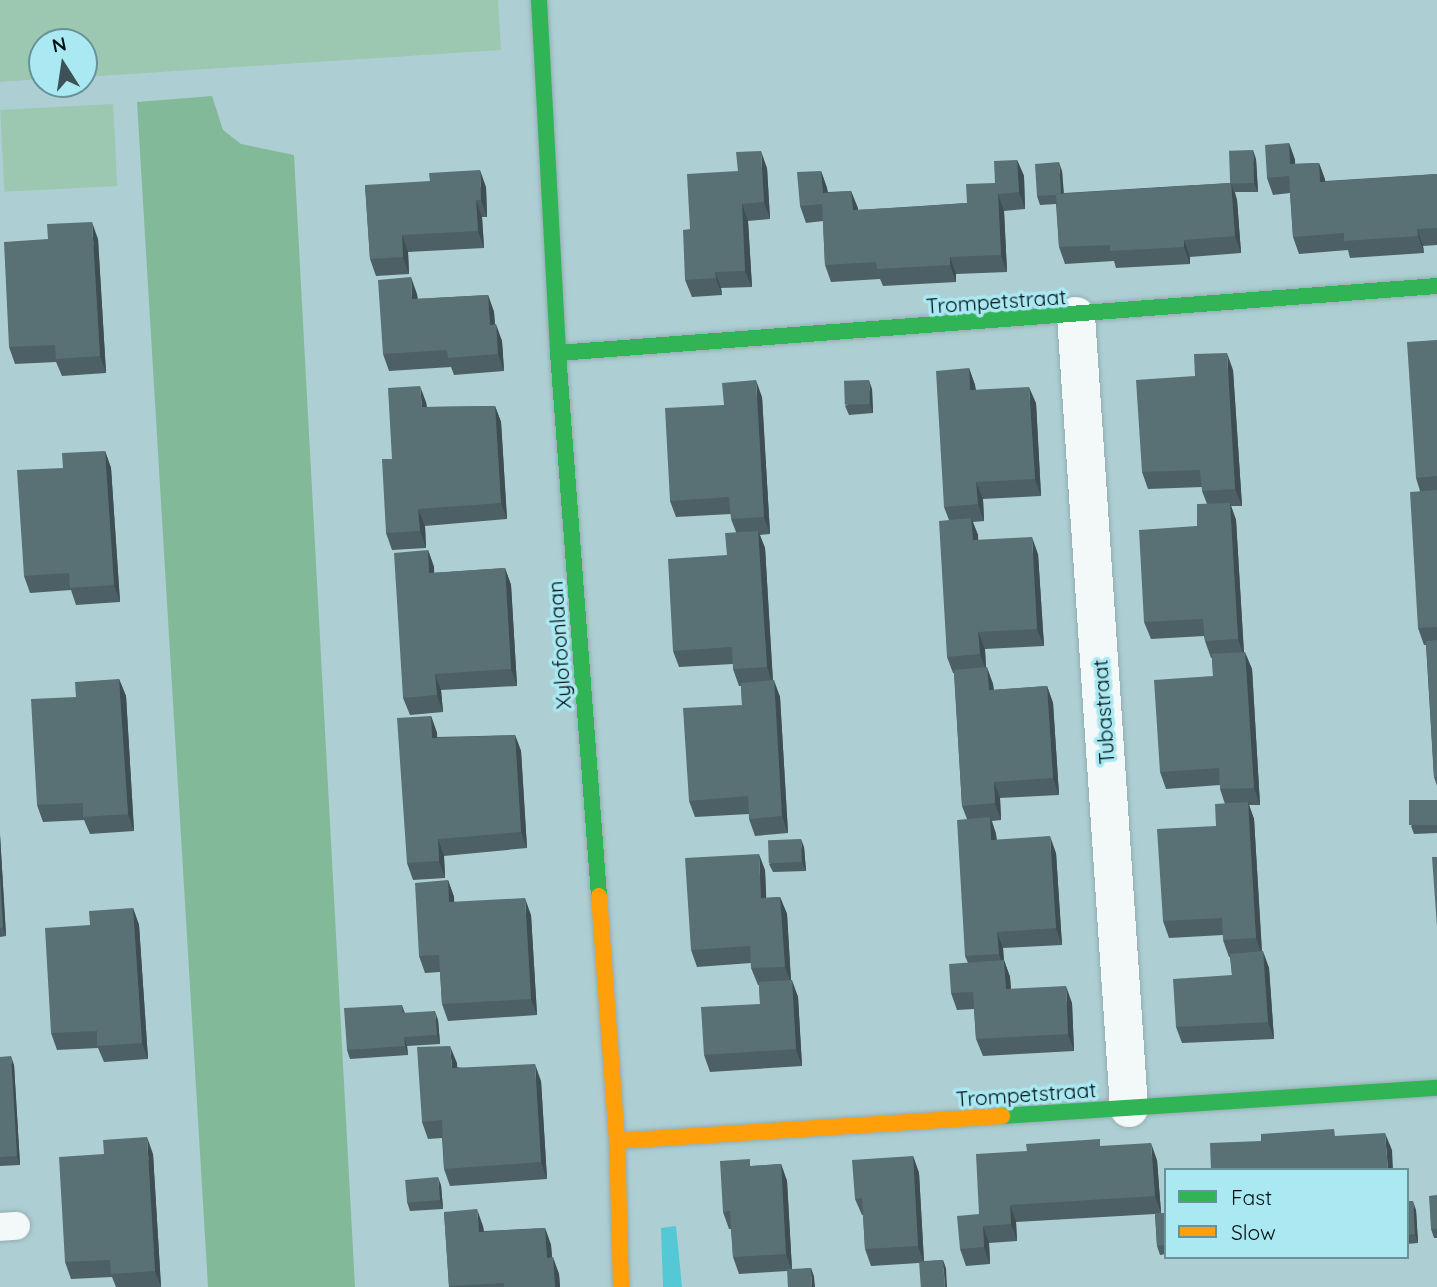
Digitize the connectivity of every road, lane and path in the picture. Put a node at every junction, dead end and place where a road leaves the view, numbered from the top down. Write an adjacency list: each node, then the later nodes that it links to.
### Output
1 (539, 0): 4 (street, Xylofoonlaan)
2 (1437, 286): 3 (street, Trompetstraat)
3 (1076, 316): 4 (street, Trompetstraat); 6 (street, Tubastraat)
4 (558, 353): 7 (street, Xylofoonlaan)
5 (1437, 1088): 6 (street, Trompetstraat)
6 (1129, 1108): 7 (street, Trompetstraat)
7 (617, 1141): 8 (street, Xylofoonlaan)
8 (621, 1287)

